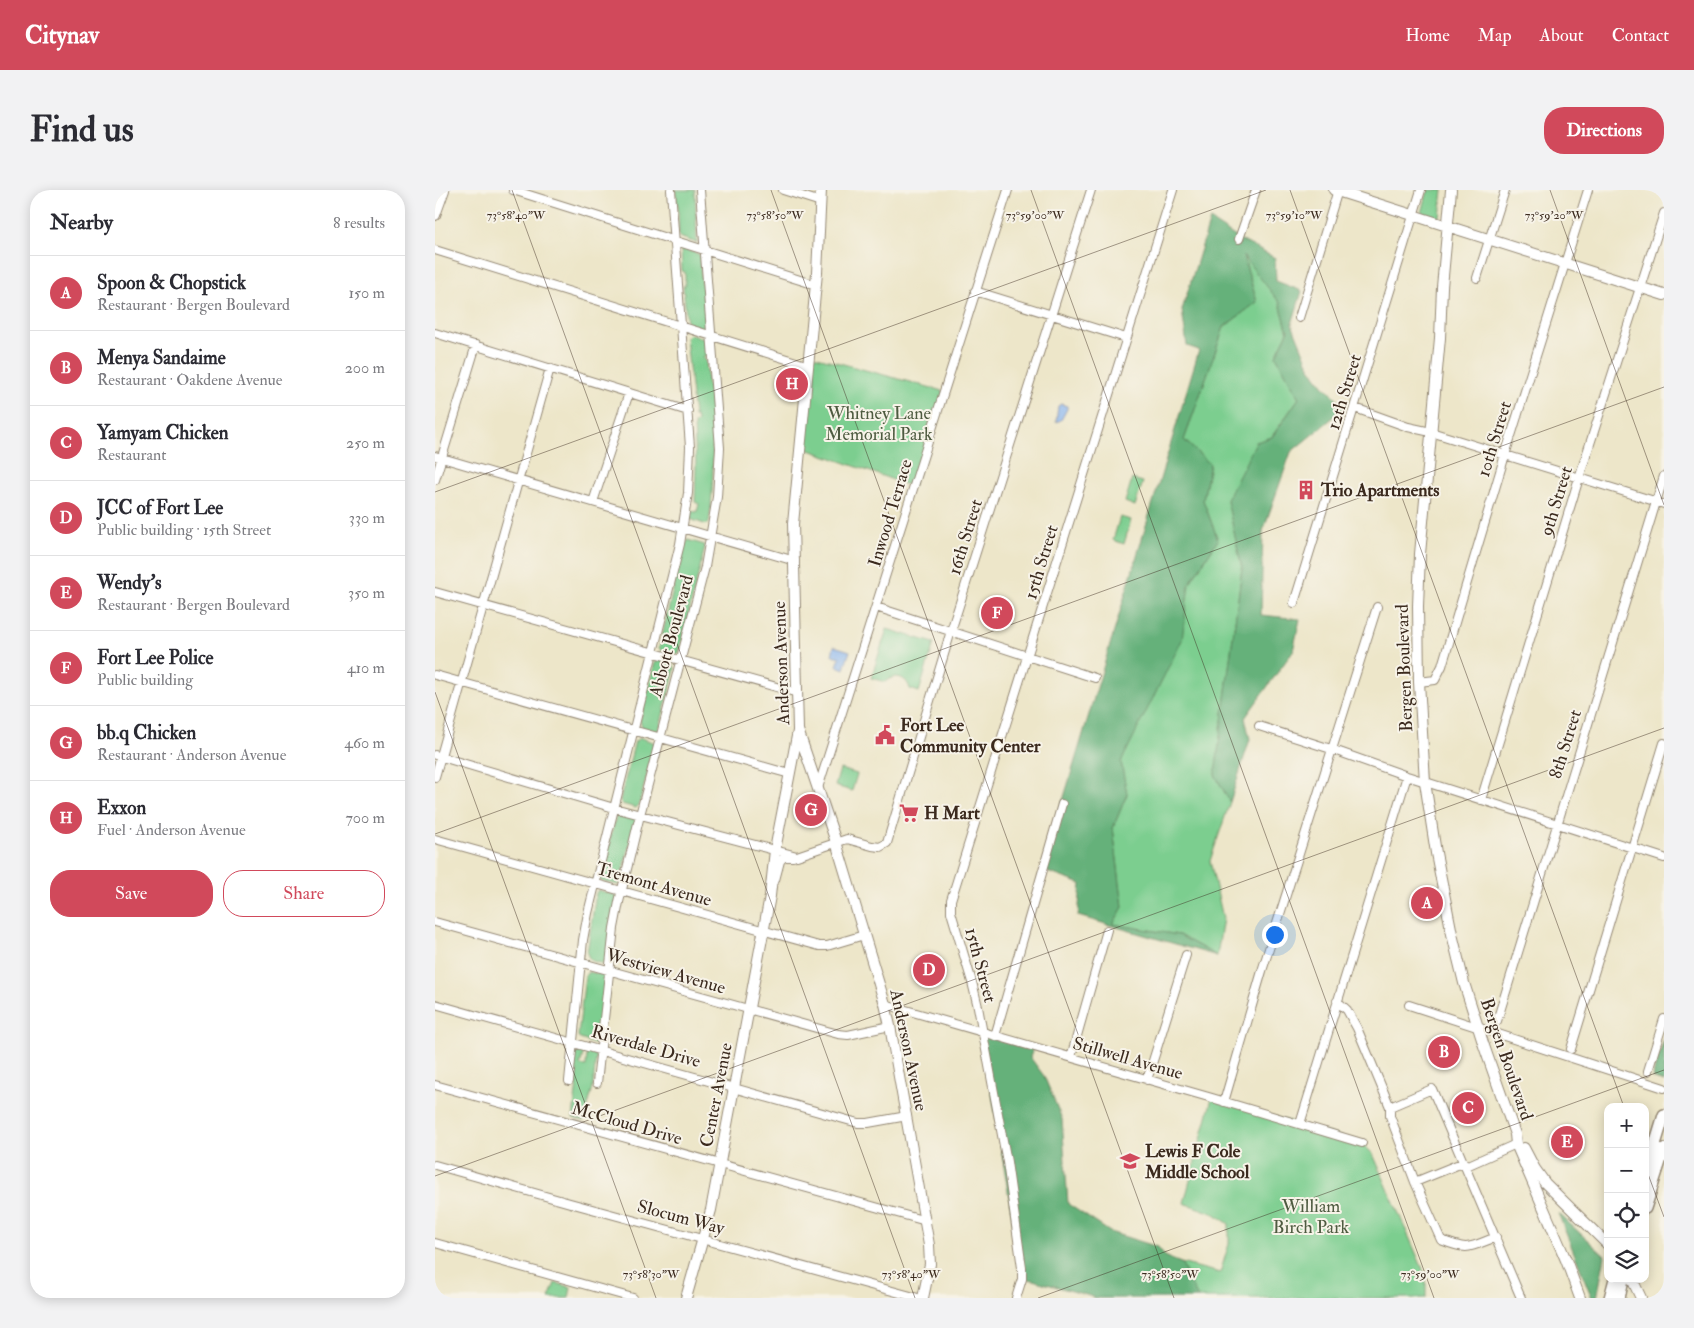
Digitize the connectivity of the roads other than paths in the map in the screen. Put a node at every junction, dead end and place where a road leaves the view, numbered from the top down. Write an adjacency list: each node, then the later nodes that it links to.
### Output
1 (513, 190): 23 (street)
2 (671, 190): 23 (street, Abbott Boulevard)
3 (700, 190): 25 (street, Abbott Boulevard)
4 (783, 190): 16 (street)
5 (821, 190): 16 (main road, Anderson Avenue)
6 (1008, 190): 30 (street, Inwood Terrace)
7 (1091, 190): 32 (street, 16th Street)
8 (1173, 190): 37 (street, 15th Street)
9 (1256, 190): 21 (street)
10 (1337, 190): 19 (main road); 33 (street)
11 (1421, 190): 19 (street, 12th Street)
12 (1451, 190): 20 (main road, Bergen Boulevard)
13 (1505, 190): 22 (street)
14 (1588, 190): 26 (street, 10th Street)
15 (440, 196): 18 (main road)
16 (821, 202): 28 (main road, Anderson Avenue)
17 (1664, 213): 29 (street, 9th Street)
18 (435, 215)
19 (1413, 215): 20 (main road); 42 (street, 12th Street)
20 (1447, 226): 22 (main road); 44 (main road, Bergen Boulevard)
21 (1239, 239)
22 (1489, 239): 26 (main road); 27 (street)
23 (675, 241): 25 (street); 34 (street, Abbott Boulevard)
24 (435, 250): 34 (street)
25 (705, 250): 28 (street); 36 (street, Abbott Boulevard)
26 (1565, 263): 29 (main road); 45 (street, 10th Street)
27 (1477, 278)
28 (816, 285): 39 (main road, Anderson Avenue)
29 (1640, 288): 31 (main road); 48 (street, 9th Street)
30 (975, 291): 32 (street); 61 (street, Inwood Terrace)
31 (1664, 295)
32 (1051, 314): 37 (street); 62 (street, 16th Street)
33 (1299, 318)
34 (682, 326): 36 (street); 43 (street, Abbott Boulevard)
35 (435, 333): 38 (street)
36 (711, 335): 39 (street); 55 (street, Abbott Boulevard)
37 (1126, 338): 64 (street, 15th Street)
38 (476, 346): 40 (street); 46 (street)
39 (809, 366): 56 (main road, Anderson Avenue)
40 (550, 368): 41 (street); 50 (street)
41 (629, 392): 43 (street); 52 (street)
42 (1355, 408): 44 (street); 58 (street, 12th Street)
43 (688, 411): 54 (street, Abbott Boulevard)
44 (1431, 432): 45 (street); 69 (main road, Bergen Boulevard)
45 (1505, 454): 48 (street); 69 (street, 10th Street)
46 (438, 456): 49 (street); 50 (street)
47 (1664, 476): 51 (street, 8th Street)
48 (1579, 478): 51 (street); 83 (street, 9th Street)
49 (435, 480)
50 (518, 480): 52 (street); 59 (street)
51 (1656, 501): 53 (street); 87 (street, 8th Street)
52 (593, 502): 54 (street)
53 (1664, 504)
54 (683, 528): 55 (street); 63 (street, Abbott Boulevard)
55 (711, 536): 56 (street); 65 (street, Abbott Boulevard)
56 (795, 561): 70 (main road, Anderson Avenue)
57 (435, 592): 59 (street)
58 (1294, 603)
59 (482, 605): 63 (street); 68 (street)
60 (1377, 606): 76 (street)
61 (876, 607): 62 (street); 82 (street, Inwood Terrace)
62 (951, 631): 64 (street); 89 (street, 16th Street)
63 (653, 652): 65 (street); 72 (street, Abbott Boulevard)
64 (1027, 656): 67 (street); 113 (street, 15th Street)
65 (680, 661): 70 (street); 74 (street, Abbott Boulevard)
66 (435, 675): 68 (street)
67 (1095, 678)
68 (461, 682): 72 (street); 77 (street)
69 (1419, 682): 81 (main road, Bergen Boulevard)
70 (798, 694): 73 (main road, Anderson Avenue)
71 (1259, 726): 76 (street)
72 (633, 730): 74 (street); 85 (street, Abbott Boulevard)
73 (799, 730): 78 (main road, Center Avenue); 82 (main road, Anderson Avenue)
74 (661, 738): 78 (street); 86 (street, Abbott Boulevard)
75 (1664, 743): 90 (street)
76 (1331, 749): 79 (street); 126 (street)
77 (438, 756): 80 (street); 85 (street)
78 (790, 774): 91 (main road, Center Avenue)
79 (1407, 776): 81 (street); 104 (street)
80 (435, 777)
81 (1425, 782): 83 (street); 112 (main road, Bergen Boulevard)
82 (818, 788): 89 (main road, Anderson Avenue)
83 (1481, 800): 87 (street)
84 (1062, 804): 114 (street)
85 (614, 808): 86 (street); 94 (street, Abbott Boulevard)
86 (640, 815): 91 (street); 95 (street, Abbott Boulevard)
87 (1556, 824): 90 (street); 110 (street, 8th Street)
88 (435, 839): 94 (street, Tremont Avenue)
89 (836, 842): 92 (street); 100 (main road, Anderson Avenue)
90 (1631, 848): 93 (street); 117 (street)
91 (775, 850): 92 (street); 96 (main road, Center Avenue)
92 (797, 856): 96 (street, Center Avenue)
93 (1664, 858)
94 (595, 883): 95 (street, Tremont Avenue); 102 (street, Abbott Boulevard)
95 (622, 890): 99 (street, Tremont Avenue); 103 (street, Abbott Boulevard)
96 (770, 896): 99 (main road, Center Avenue)
97 (435, 922): 102 (street, Westview Avenue)
98 (1107, 930): 118 (street)
99 (763, 931): 100 (street, Tremont Avenue); 108 (main road, Center Avenue)
100 (864, 935): 106 (main road, Anderson Avenue)
101 (1186, 955): 120 (street)
102 (581, 962): 103 (street, Westview Avenue); 115 (street, Abbott Boulevard)
103 (610, 970): 108 (street, Westview Avenue); 116 (street, Abbott Boulevard)
104 (1337, 1001): 127 (street); 130 (street)
105 (435, 1004): 115 (street, Riverdale Drive)
106 (885, 1004): 111 (main road, Anderson Avenue); 113 (street, Stillwell Avenue)
107 (1409, 1005): 112 (street)
108 (748, 1010): 111 (street, Westview Avenue); 124 (main road, Center Avenue)
109 (1664, 1020): 119 (street)
110 (1497, 1021)
111 (890, 1026): 129 (main road, Anderson Avenue)
112 (1478, 1029): 125 (street); 131 (main road, Bergen Boulevard)
113 (982, 1032): 114 (street, Stillwell Avenue); 152 (street, 15th Street)
114 (995, 1036): 118 (street, Stillwell Avenue)
115 (573, 1041): 116 (street, Riverdale Drive); 121 (street, Abbott Boulevard)
116 (601, 1049): 122 (street, Abbott Boulevard); 124 (street, Riverdale Drive)
117 (1571, 1049)
118 (1071, 1057): 120 (street, Stillwell Avenue)
119 (1648, 1071)
120 (1147, 1080): 126 (street, Stillwell Avenue)
121 (569, 1081)
122 (597, 1083)
123 (435, 1085): 137 (street, McCloud Drive)
124 (734, 1087): 129 (street, Riverdale Drive); 137 (main road, Center Avenue)
125 (1664, 1088)
126 (1224, 1102): 130 (street, Stillwell Avenue)
127 (1390, 1107): 135 (street); 138 (street)
128 (1664, 1115): 136 (highway)
129 (907, 1116): 140 (main road, Anderson Avenue)
130 (1300, 1124): 132 (street, Stillwell Avenue)
131 (1516, 1139): 135 (street); 143 (main road, Bergen Boulevard); 154 (main road, Bergen Boulevard)
132 (1362, 1143)
133 (1664, 1149): 139 (highway)
134 (435, 1164): 142 (street, Slocum Way)
135 (1465, 1164): 138 (street); 141 (street)
136 (1649, 1164)
137 (719, 1165): 140 (street, McCloud Drive); 142 (main road, Center Avenue)
138 (1415, 1182): 141 (street)
139 (1649, 1196)
140 (926, 1221): 151 (main road, Anderson Avenue)
141 (1496, 1237): 153 (street)
142 (702, 1238): 149 (main road, Center Avenue); 150 (street, Slocum Way)
143 (1604, 1241)
144 (435, 1243): 148 (street)
145 (1614, 1283): 155 (highway)
146 (1622, 1283): 156 (highway)
147 (1634, 1283): 157 (main road)
148 (633, 1298)
149 (686, 1298)
150 (919, 1298)
151 (923, 1298)
152 (1016, 1298)
153 (1521, 1298)
154 (1580, 1298)
155 (1610, 1298)
156 (1619, 1298)
157 (1641, 1298)

